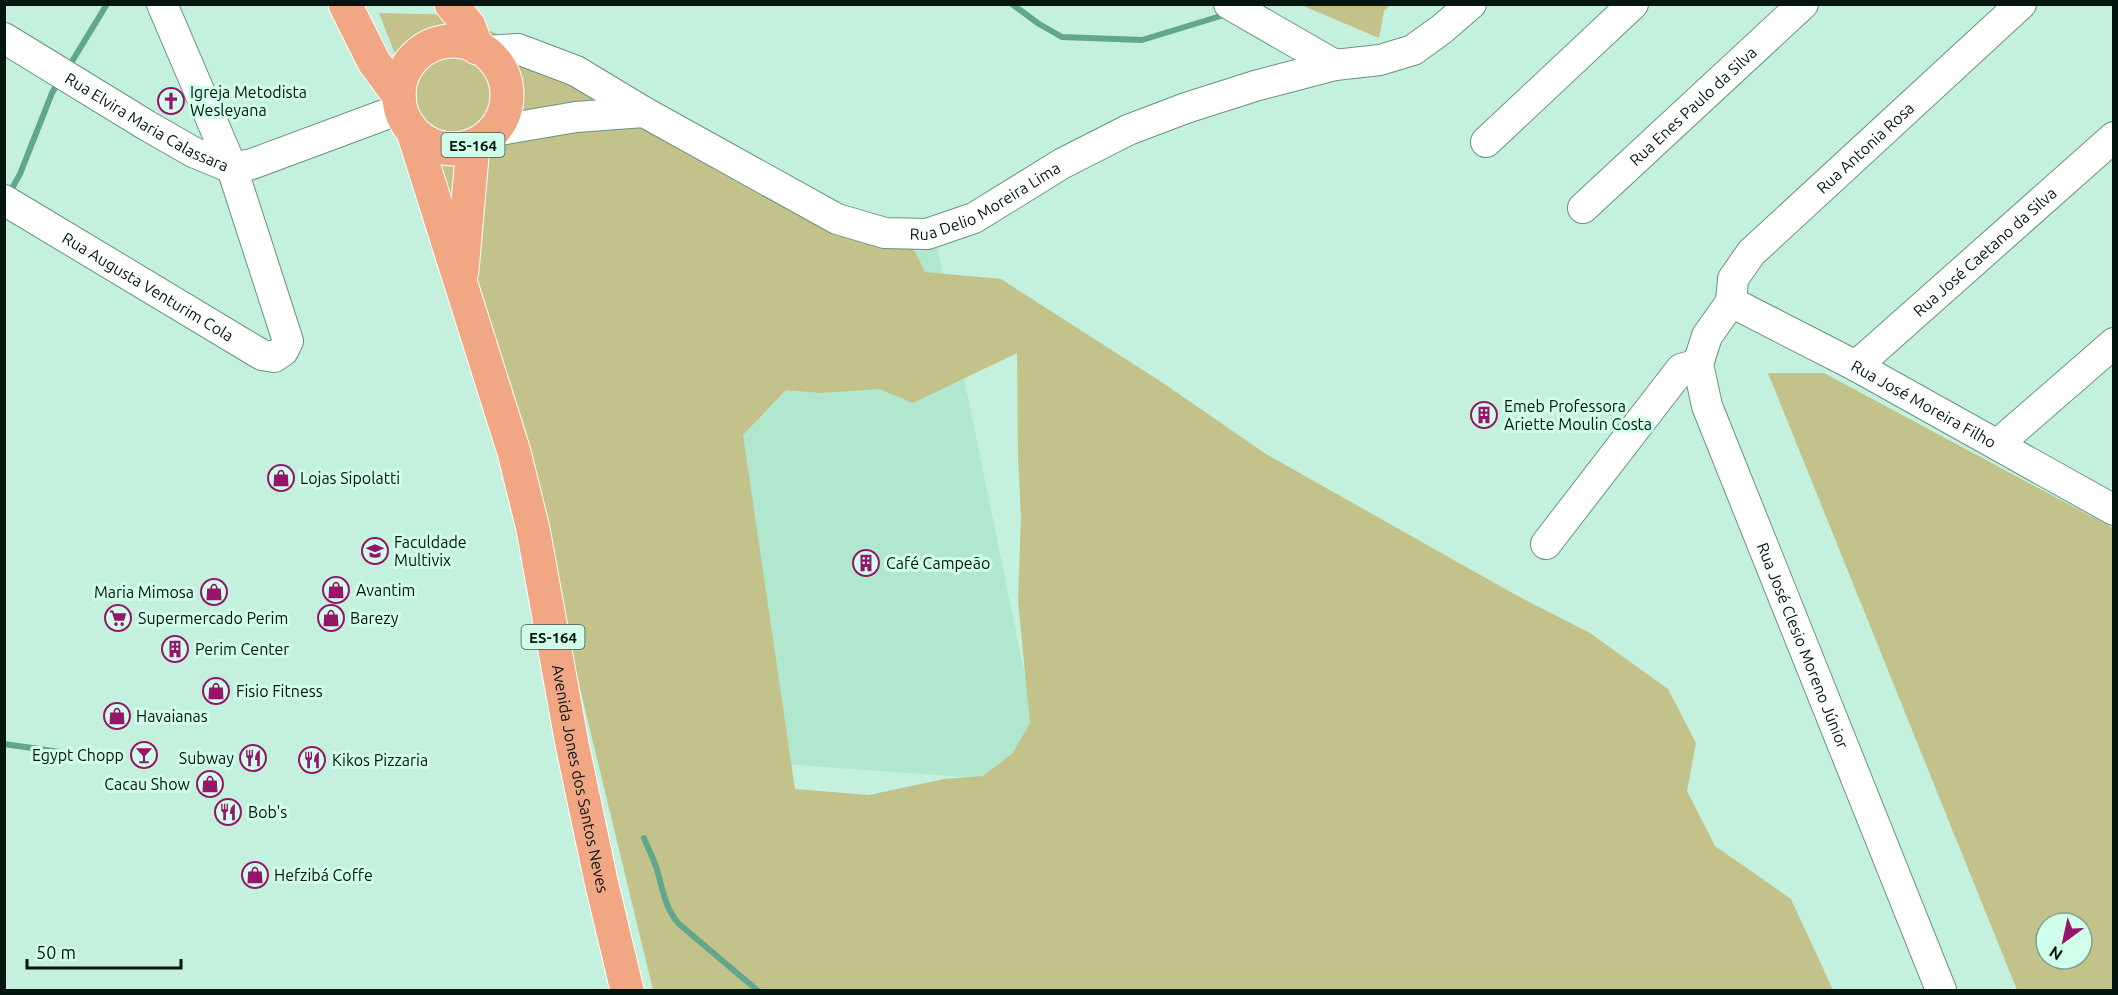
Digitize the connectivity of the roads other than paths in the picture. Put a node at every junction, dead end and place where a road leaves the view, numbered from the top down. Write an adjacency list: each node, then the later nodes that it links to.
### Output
1 (162, 4): 17 (street)
2 (345, 4): 12 (highway, Avenida Jones dos Santos Neves / ES-164)
3 (451, 4): 10 (highway, Avenida Jones dos Santos Neves / ES-164)
4 (1229, 4): 11 (street)
5 (1471, 4): 11 (street, Rua Delio Moreira Lima)
6 (1633, 4): 16 (street)
7 (1803, 4): 19 (street, Rua Enes Paulo da Silva)
8 (2021, 4): 21 (street, Rua Antonia Rosa)
9 (4, 38): 17 (street, Rua Elvira Maria Calassara)
10 (480, 49): 12 (highway); 13 (street, Rua Delio Moreira Lima); 15 (highway, Avenida Jones dos Santos Neves / ES-164)
11 (1335, 65): 13 (street, Rua Delio Moreira Lima)
12 (404, 112): 15 (highway, Avenida Jones dos Santos Neves / ES-164); 17 (street, Rua Elvira Maria Calassara); 20 (highway, Avenida Jones dos Santos Neves / ES-164)
13 (644, 112): 15 (street)
14 (2114, 137): 24 (street, Rua José Caetano da Silva)
15 (483, 138): 20 (highway, Avenida Jones dos Santos Neves / ES-164)
16 (1486, 142)
17 (232, 168): 18 (street, Rua Augusta Venturim Cola)
18 (10, 203)
19 (1583, 208)
20 (460, 288): 28 (highway, Avenida Jones dos Santos Neves / ES-164)
21 (1731, 302): 23 (street); 24 (street, Rua José Moreira Filho)
22 (2114, 343): 25 (street)
23 (1698, 364): 27 (street); 29 (street, Rua José Clesio Moreno Júnior)
24 (1856, 366): 25 (street, Rua José Moreira Filho)
25 (1998, 444): 26 (street, Rua José Moreira Filho)
26 (2114, 510)
27 (1546, 544)
28 (627, 990)
29 (1941, 990)

